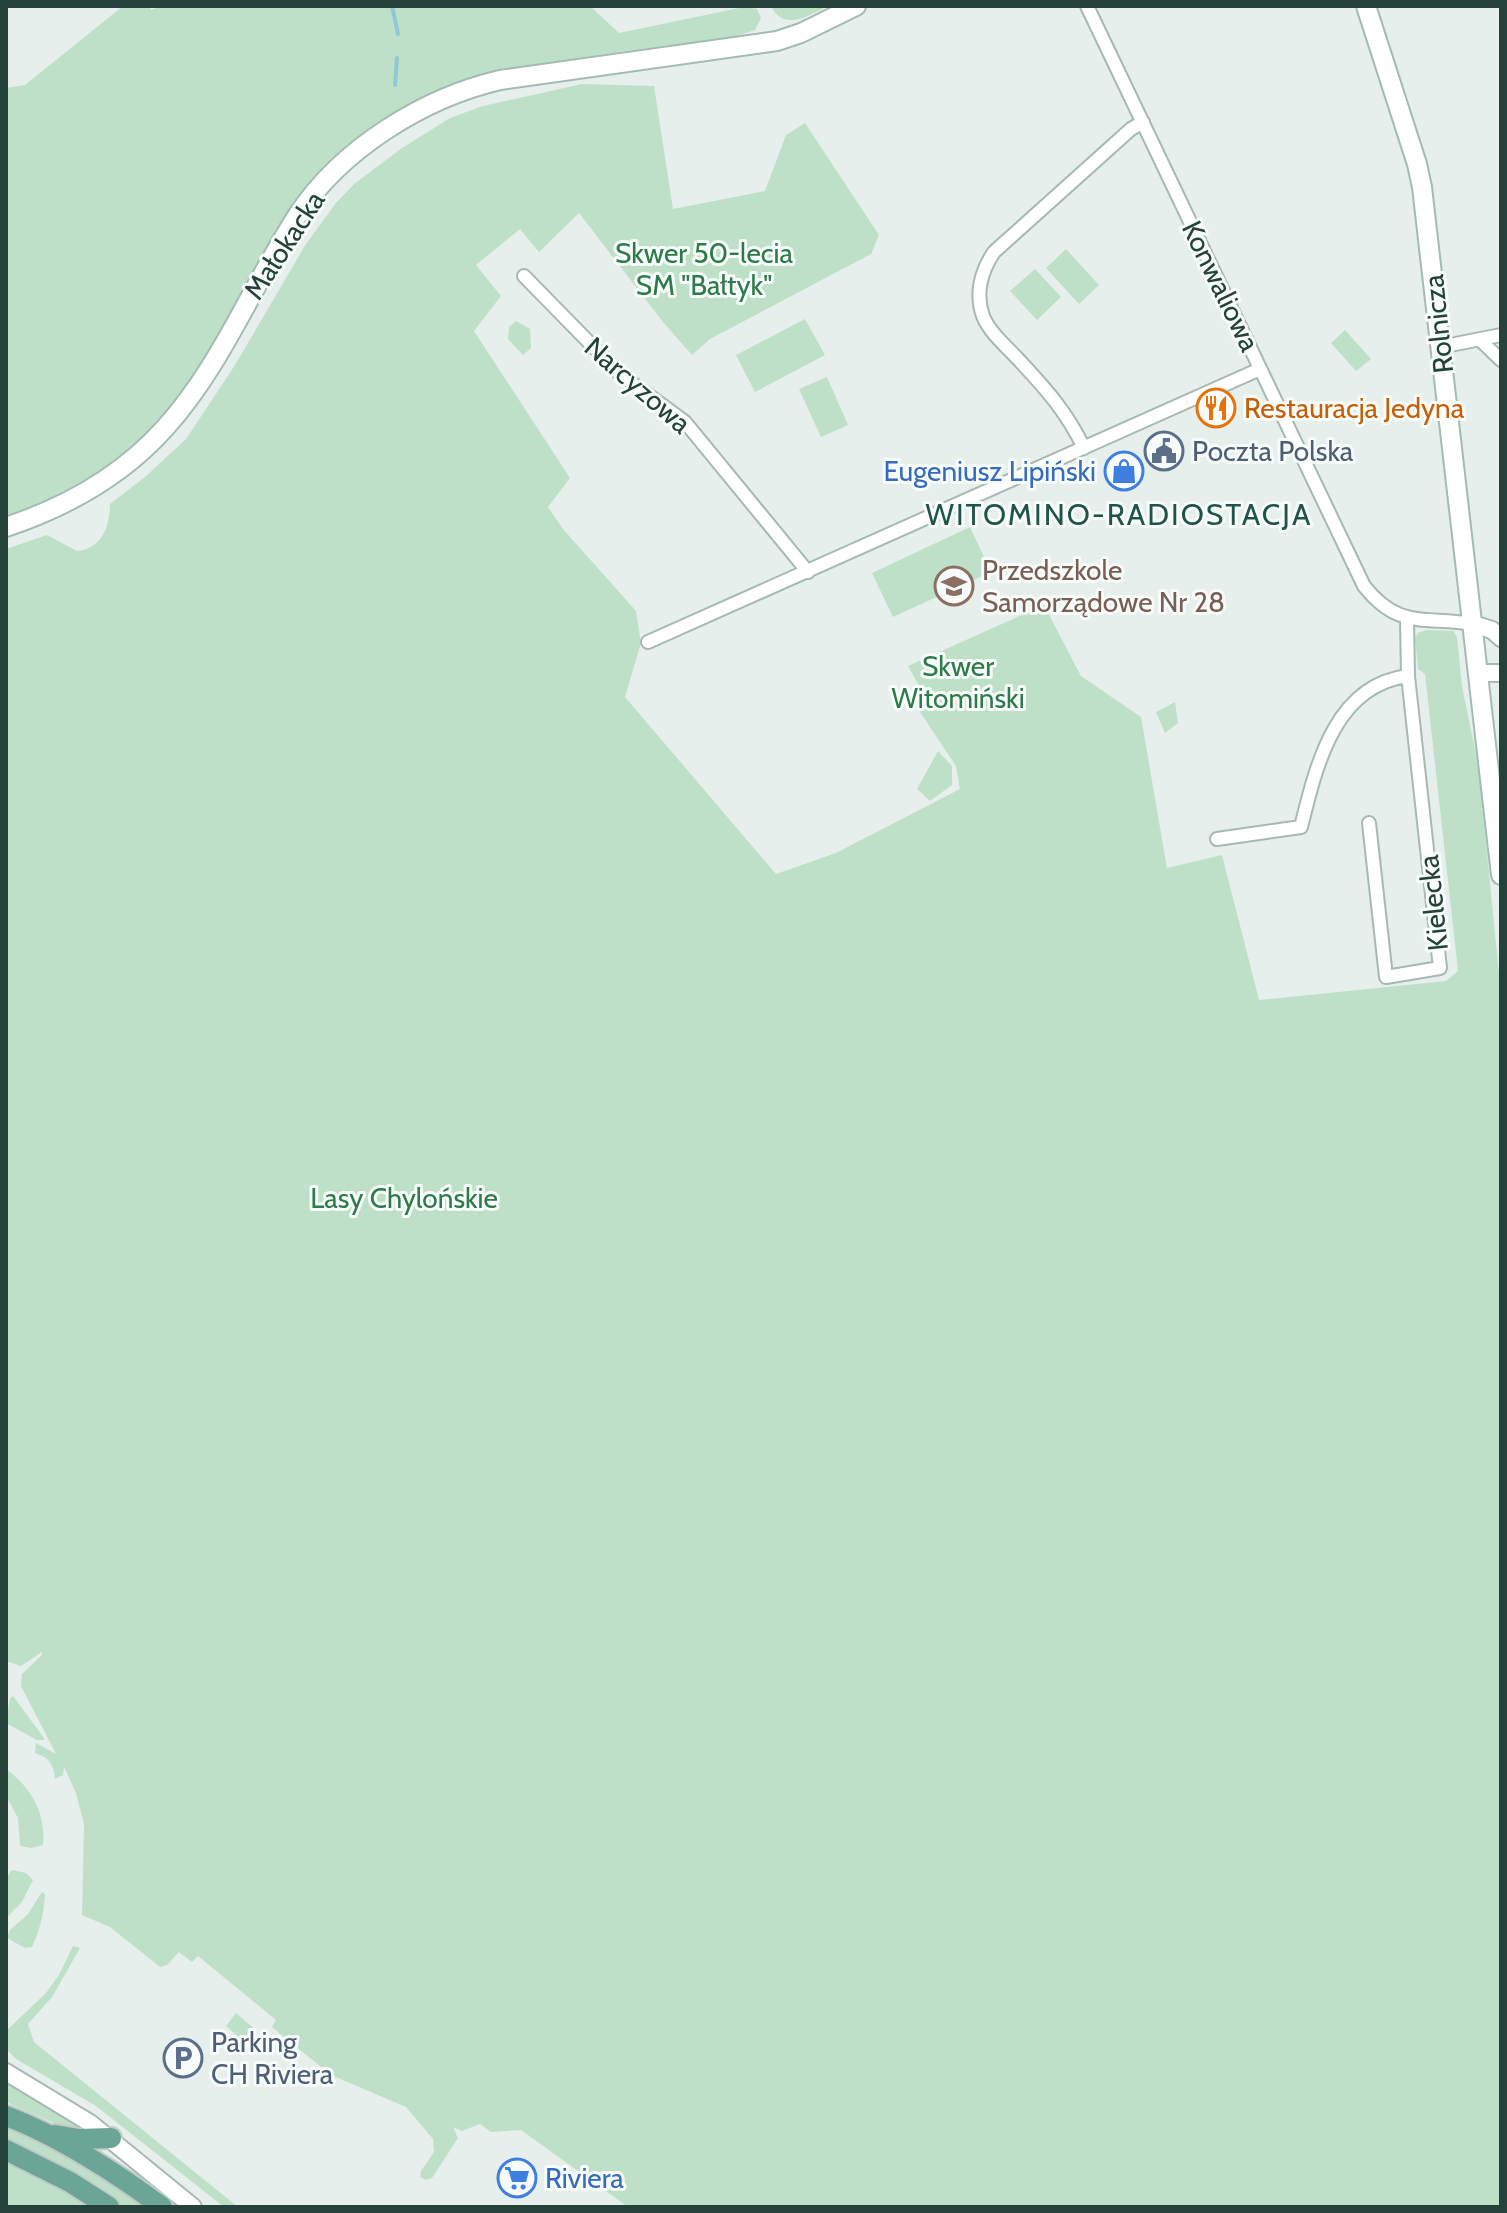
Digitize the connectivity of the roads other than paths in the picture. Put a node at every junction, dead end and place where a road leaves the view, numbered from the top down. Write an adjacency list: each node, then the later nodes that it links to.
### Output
1 (856, 6): 12 (main road, Małokacka)
2 (1087, 6): 4 (street, Konwaliowa)
3 (1366, 6): 8 (main road, Rolnicza)
4 (1143, 122): 10 (street, Konwaliowa); 11 (street)
5 (524, 276): 13 (street, Narcyzowa)
6 (1501, 335): 7 (street)
7 (1480, 340): 8 (street); 9 (street)
8 (1440, 347): 15 (main road, Rolnicza)
9 (1501, 360)
10 (1260, 369): 11 (street); 14 (street, Konwaliowa)
11 (1084, 448): 13 (street)
12 (6, 527)
13 (808, 572): 17 (street)
14 (1407, 619): 15 (street); 20 (street, Kielecka)
15 (1473, 624): 16 (street); 18 (main road, Rolnicza)
16 (1501, 638)
17 (648, 642)
18 (1479, 673): 19 (street); 23 (main road)
19 (1501, 673)
20 (1408, 676): 21 (street, Kielecka); 22 (street)
21 (1369, 823)
22 (1217, 839)
23 (1501, 875)
24 (6, 2072): 27 (street)
25 (6, 2116): 26 (main road)
26 (45, 2134): 27 (main road); 30 (main road)
27 (111, 2138): 31 (street)
28 (6, 2150): 29 (main road)
29 (109, 2207)
30 (162, 2207)
31 (193, 2207)

